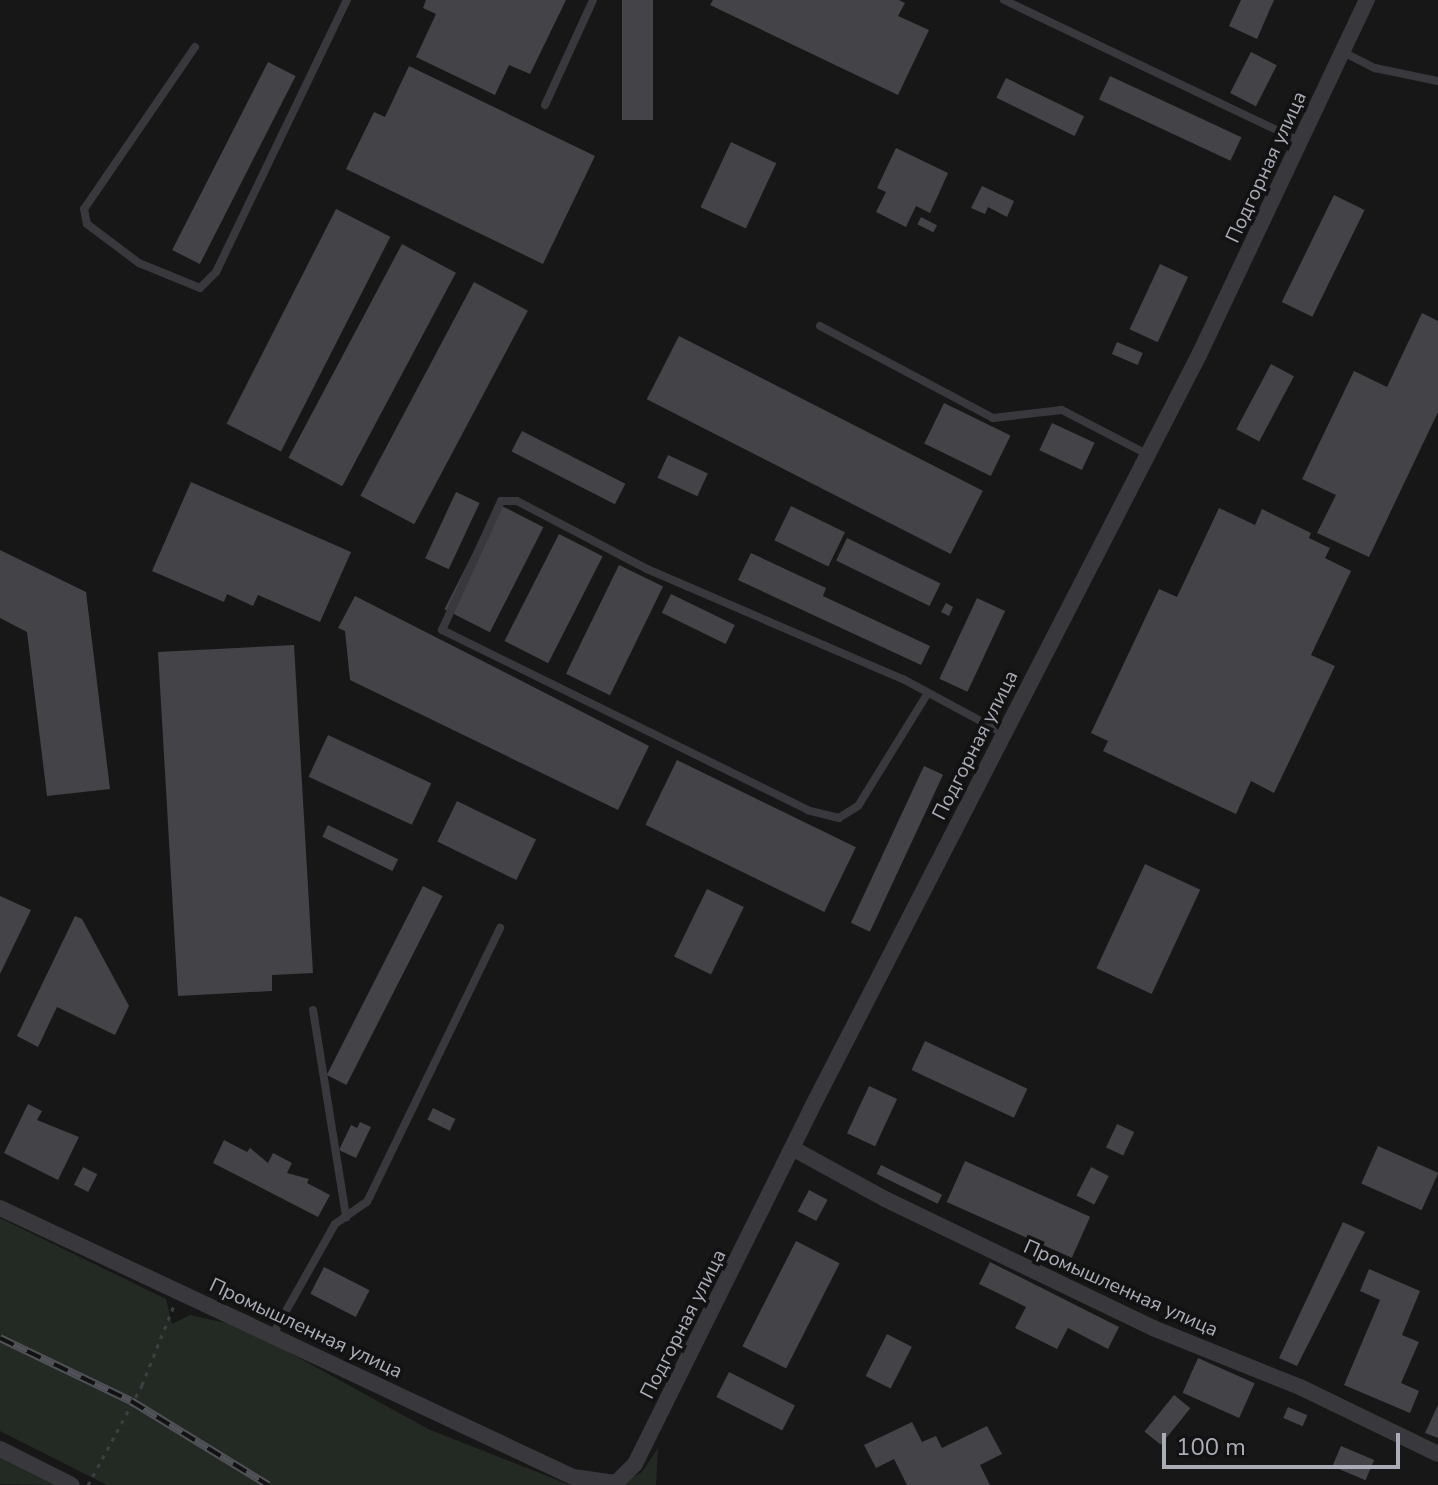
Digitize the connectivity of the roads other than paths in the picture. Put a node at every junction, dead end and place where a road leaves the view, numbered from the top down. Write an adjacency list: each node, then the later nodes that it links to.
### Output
1 (347, 0): 5 (lane)
2 (593, 0): 8 (lane)
3 (1004, 0): 9 (lane)
4 (1367, 0): 6 (street, Подгорная улица)
5 (195, 47)
6 (1342, 52): 7 (lane); 9 (street, Подгорная улица)
7 (1438, 81)
8 (545, 105)
9 (1300, 141): 11 (street, Подгорная улица)
10 (820, 326): 11 (lane)
11 (1147, 454): 13 (street, Подгорная улица)
12 (926, 696): 12 (lane); 13 (lane)
13 (1003, 733): 16 (street, Подгорная улица)
14 (500, 928): 18 (lane)
15 (313, 1010): 18 (lane)
16 (792, 1148): 21 (street, Промышленная улица); 22 (street, Подгорная улица)
17 (0, 1208): 19 (street, Промышленная улица)
18 (346, 1217): 19 (lane)
19 (273, 1334): 22 (street, Промышленная улица)
20 (0, 1449): 23 (street)
21 (1438, 1454)
22 (596, 1484)
23 (72, 1485)

